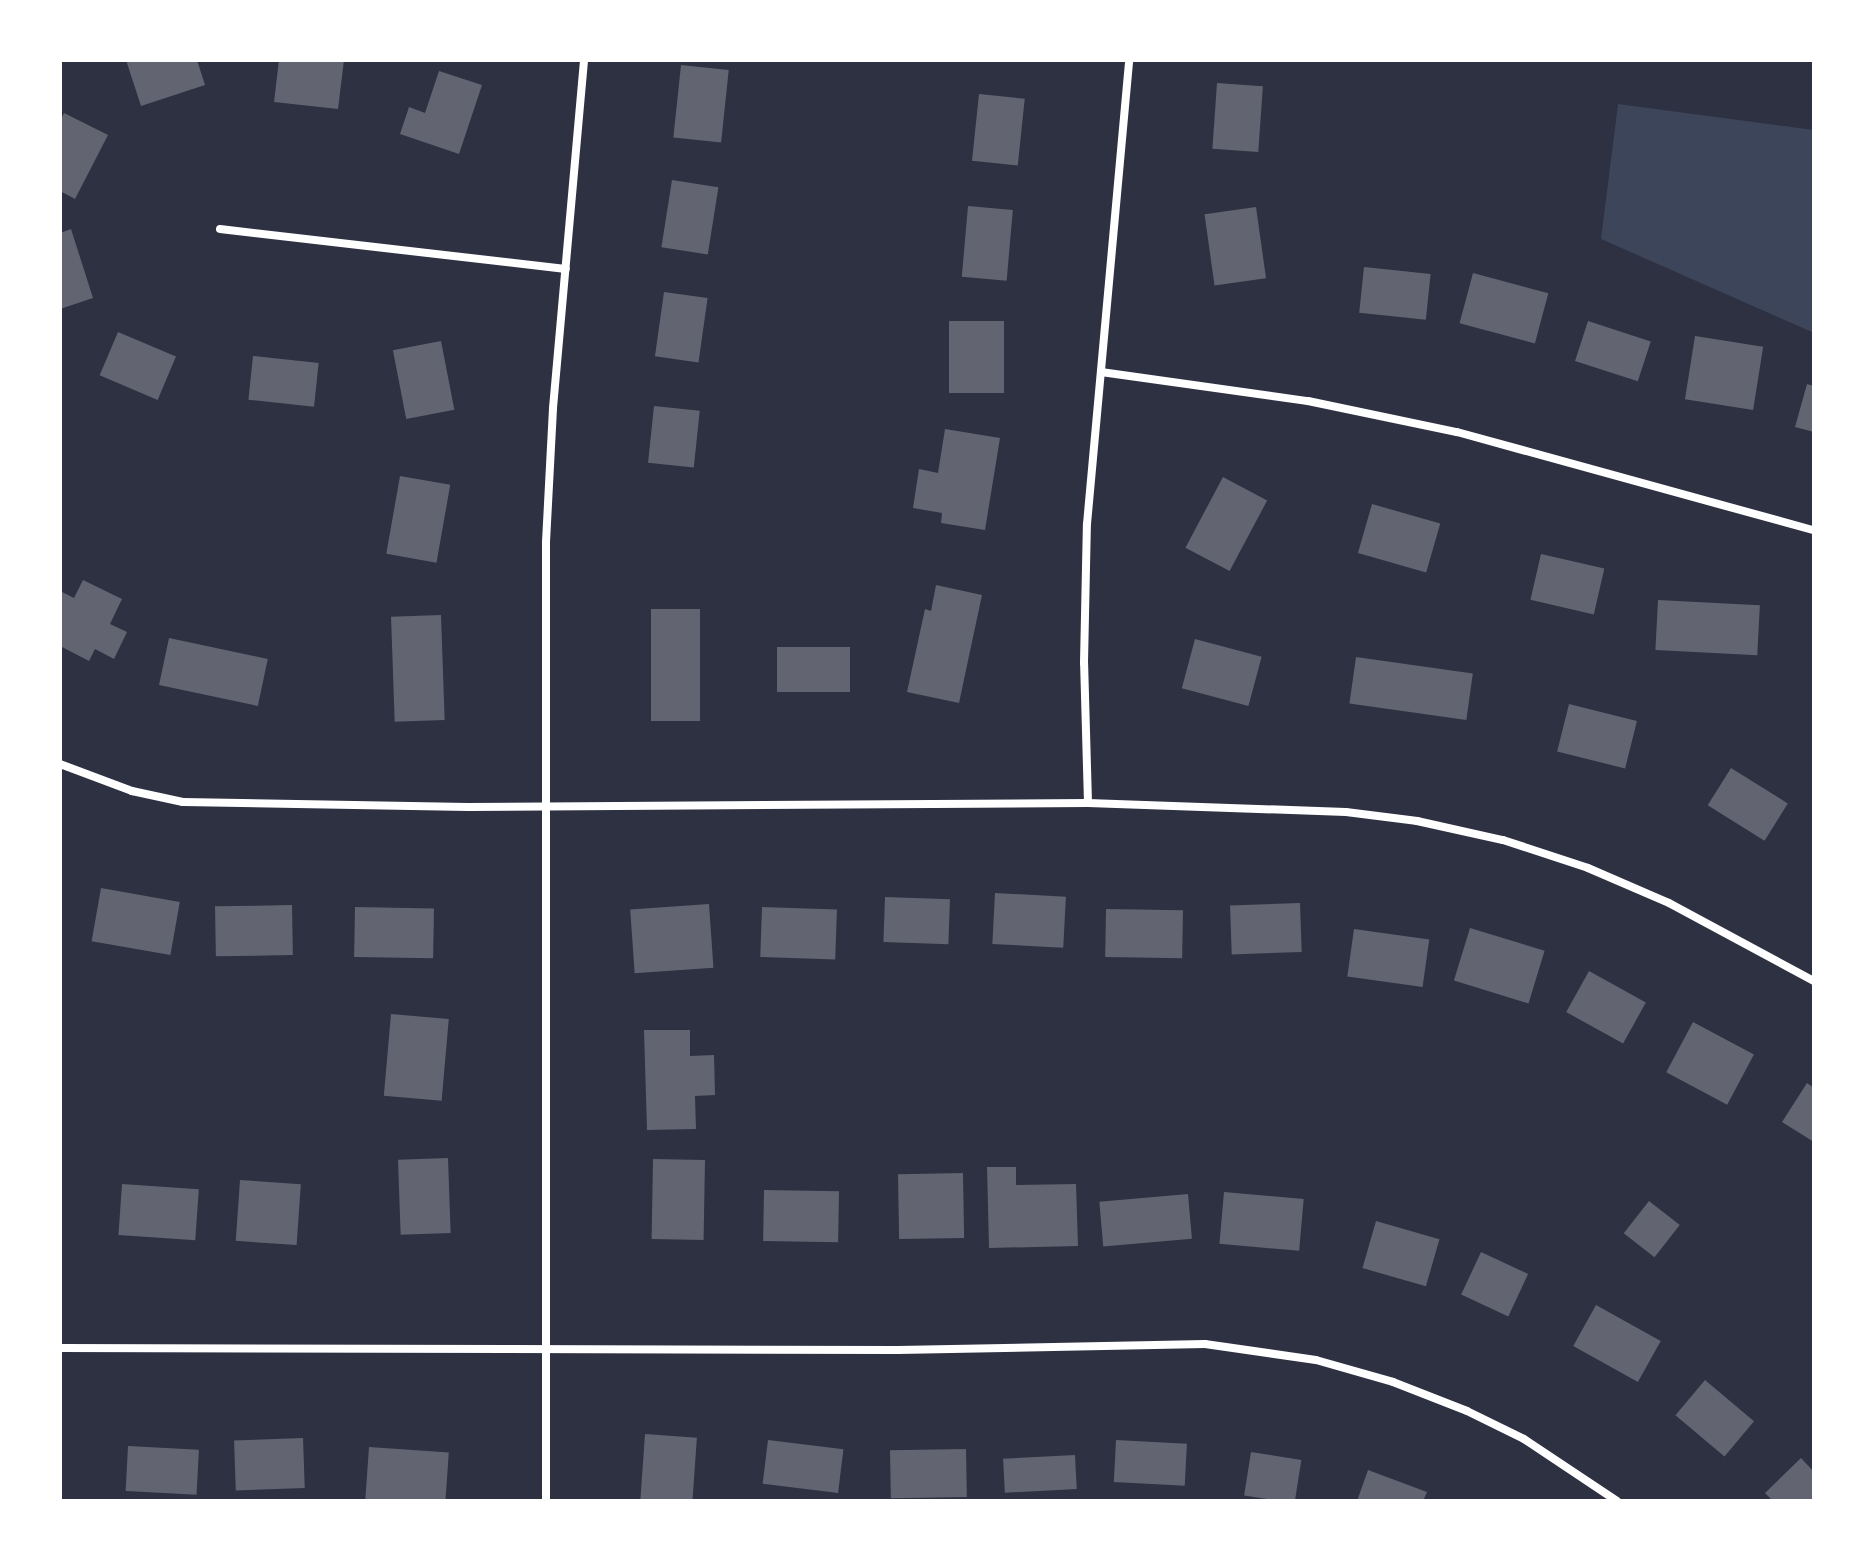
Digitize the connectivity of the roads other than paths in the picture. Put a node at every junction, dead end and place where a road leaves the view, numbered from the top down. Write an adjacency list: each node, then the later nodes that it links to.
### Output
1 (584, 60): 4 (street)
2 (1129, 60): 5 (street)
3 (220, 229): 4 (street)
4 (566, 269): 9 (street)
5 (1101, 372): 6 (street); 8 (street)
6 (1814, 530)
7 (60, 764): 9 (street)
8 (1088, 803): 9 (street); 10 (street)
9 (545, 806): 11 (street)
10 (1814, 981)
11 (546, 1347): 12 (street); 13 (street); 14 (street)
12 (60, 1348)
13 (546, 1501)
14 (1617, 1501)

